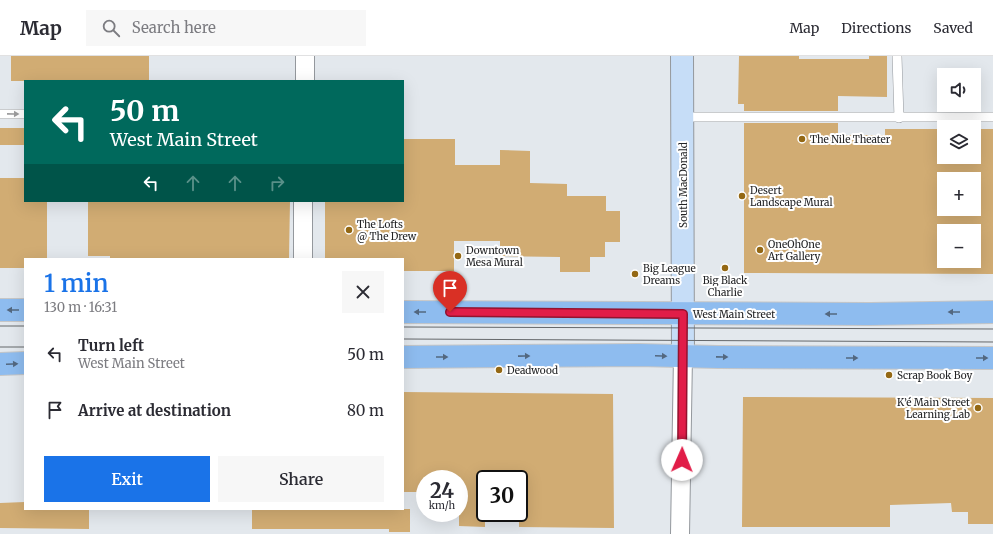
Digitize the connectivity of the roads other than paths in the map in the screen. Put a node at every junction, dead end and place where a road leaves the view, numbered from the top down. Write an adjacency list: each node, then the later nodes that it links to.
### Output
1 (305, 56): 4 (street)
2 (682, 56): 7 (street, South MacDonald)
3 (898, 56): 9 (lane)
4 (305, 80)
5 (0, 114): 6 (lane, one-way to 6)
6 (24, 114)
7 (682, 117): 9 (lane); 16 (street, South MacDonald)
8 (993, 117): 9 (lane)
9 (899, 118)
10 (303, 202): 11 (street)
11 (303, 258)
12 (0, 310): 13 (main road, one-way to 12)
13 (24, 310)
14 (404, 312): 16 (main road, West Main Street, one-way to 14)
15 (993, 312): 16 (main road, West Main Street, one-way to 16)
16 (683, 314): 17 (street, South MacDonald)
17 (683, 356): 18 (main road, one-way to 17); 19 (main road, one-way to 19); 22 (street)
18 (404, 357)
19 (993, 358)
20 (24, 363): 21 (main road, one-way to 20)
21 (0, 364)
22 (680, 534)

